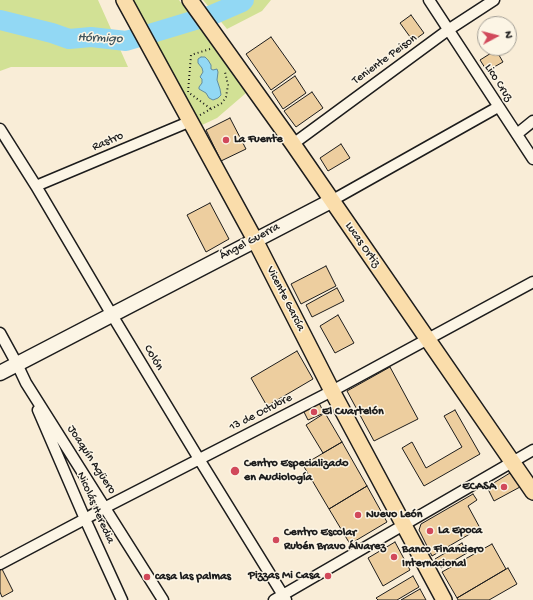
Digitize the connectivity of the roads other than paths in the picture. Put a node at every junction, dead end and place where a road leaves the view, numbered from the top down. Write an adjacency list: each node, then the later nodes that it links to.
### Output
1 (124, 0): 7 (main road, Vicente García)
2 (190, 0): 11 (main road, Lucas Ortiz)
3 (429, 0): 5 (street, Lico Cruz)
4 (494, 0): 5 (street, Teniente Peison)
5 (448, 30): 6 (street, Lico Cruz); 11 (street, Teniente Peison)
6 (498, 107): 10 (street, Lico Cruz); 14 (street, Ángel Guerra)
7 (190, 121): 13 (street, Rastro); 15 (main road, Vicente García)
8 (533, 121): 10 (street)
9 (0, 128): 13 (street, Colón)
10 (517, 134): 12 (street, Lico Cruz)
11 (293, 144): 14 (main road, Lucas Ortiz)
12 (533, 159)
13 (36, 186): 17 (street, Colón)
14 (331, 200): 15 (street, Ángel Guerra); 19 (main road, Lucas Ortiz)
15 (255, 240): 17 (street, Ángel Guerra); 23 (main road, Vicente García)
16 (533, 282): 19 (street, 13 de Octubre)
17 (112, 315): 20 (street, Ángel Guerra); 25 (street, Colón)
18 (0, 333): 20 (street, Joaquín Agüero)
19 (427, 340): 23 (street, 13 de Octubre); 26 (main road, Lucas Ortiz)
20 (17, 364): 21 (street, Ángel Guerra); 22 (street, Joaquín Agüero)
21 (0, 373)
22 (26, 383): 28 (street, Joaquín Agüero); 29 (street, Nicolás Heredia)
23 (332, 391): 25 (street, 13 de Octubre); 30 (main road, Vicente García)
24 (533, 450): 26 (street)
25 (199, 459): 28 (street, 13 de Octubre); 32 (street, Colón)
26 (512, 462): 27 (main road, Lucas Ortiz); 30 (street)
27 (533, 492)
28 (106, 508): 29 (street, 13 de Octubre); 34 (street, Joaquín Agüero)
29 (85, 520): 31 (street, 13 de Octubre); 33 (street, Nicolás Heredia)
30 (403, 525): 32 (street); 35 (main road, Vicente García)
31 (0, 564)
32 (281, 598)
33 (122, 600)
34 (164, 600)
35 (444, 600)

